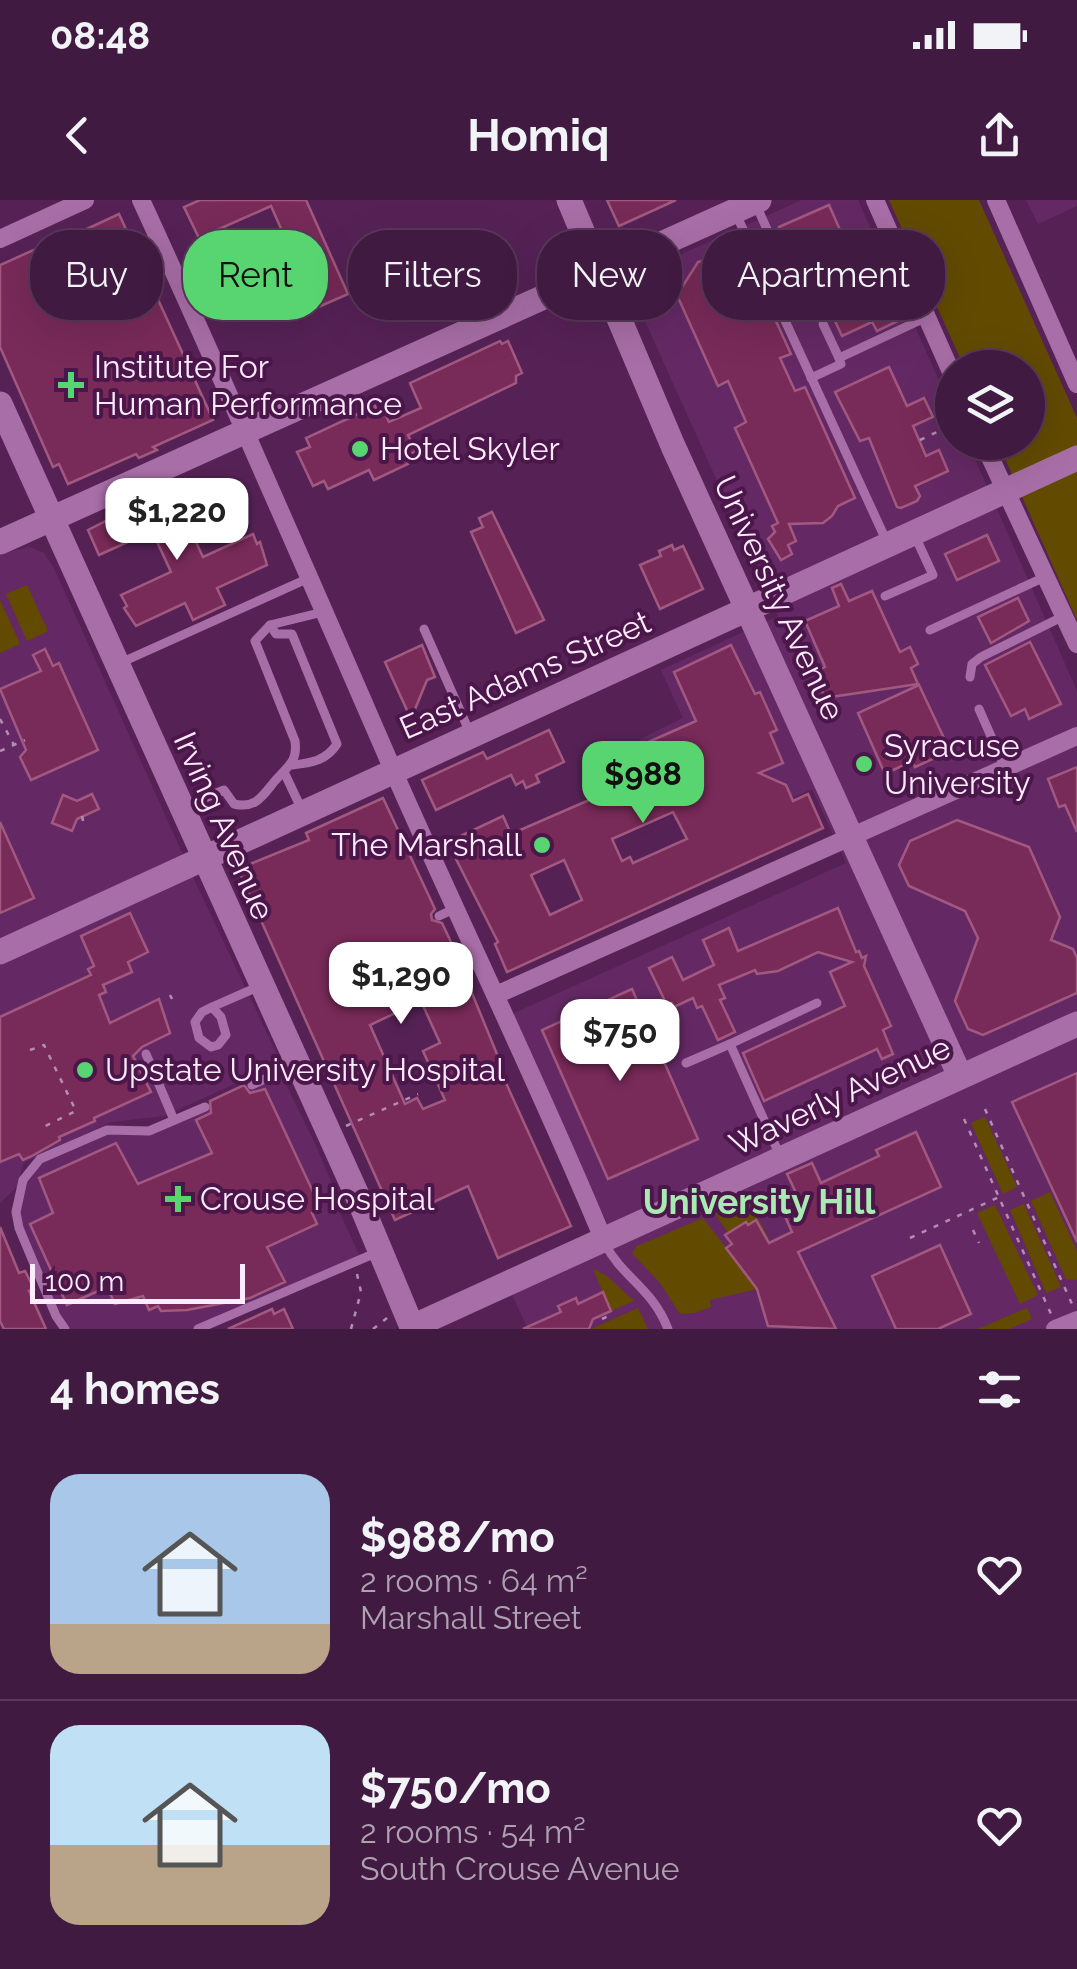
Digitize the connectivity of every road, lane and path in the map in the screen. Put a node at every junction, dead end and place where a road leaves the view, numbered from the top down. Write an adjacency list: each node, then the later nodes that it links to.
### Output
1 (85, 200): 11 (street)
2 (141, 200): 13 (street)
3 (569, 200): 7 (street, University Avenue)
4 (876, 200): 9 (street)
5 (996, 200): 22 (street)
6 (750, 204): 8 (lane); 10 (street); 21 (lane)
7 (581, 230)
8 (764, 230)
9 (889, 230)
10 (682, 234)
11 (0, 238)
12 (183, 274): 13 (lane)
13 (177, 277): 24 (street)
14 (537, 299): 24 (street)
15 (619, 320): 37 (street, University Avenue)
16 (921, 320): 20 (lane)
17 (928, 320): 19 (street)
18 (824, 324): 20 (lane)
19 (941, 350)
20 (839, 358): 21 (lane)
21 (811, 378): 33 (lane)
22 (1077, 384)
23 (0, 404): 30 (street, Irving Avenue)
24 (248, 432): 30 (street); 35 (street)
25 (935, 433): 26 (path)
26 (920, 440)
27 (1077, 458): 29 (street, East Adams Street)
28 (992, 460): 29 (street)
29 (1007, 491): 31 (street, East Adams Street); 34 (street)
30 (50, 520): 32 (street); 44 (street, Irving Avenue)
31 (914, 534): 33 (street, East Adams Street); 36 (lane)
32 (0, 542)
33 (888, 545): 37 (street, East Adams Street)
34 (1047, 576): 39 (street); 42 (lane)
35 (311, 578): 38 (street); 44 (lane)
36 (886, 596)
37 (749, 609): 50 (street, East Adams Street); 62 (street, University Avenue)
38 (326, 612): 40 (lane); 57 (street)
39 (1064, 616): 43 (street); 45 (lane)
40 (270, 625): 55 (lane); 55 (lane)
41 (424, 629): 50 (lane)
42 (930, 630)
43 (1077, 644)
44 (116, 665): 58 (street, Irving Avenue)
45 (970, 677)
46 (839, 706): 48 (path)
47 (979, 709): 56 (lane)
48 (827, 710)
49 (0, 718): 53 (path)
50 (471, 736): 57 (street, East Adams Street)
51 (1077, 736): 56 (street)
52 (25, 740): 53 (path)
53 (14, 745): 54 (path)
54 (0, 752)
55 (288, 768): 58 (lane); 59 (lane)
56 (1005, 768): 62 (street)
57 (394, 770): 59 (street, East Adams Street); 66 (street)
58 (180, 809): 63 (street, Irving Avenue)
59 (303, 812): 63 (street, East Adams Street)
60 (82, 816): 61 (path)
61 (84, 825)
62 (853, 838): 66 (street); 75 (street, University Avenue)
63 (202, 858): 64 (street, East Adams Street); 65 (street, Irving Avenue)
64 (0, 952)
65 (260, 986): 68 (lane); 74 (street, Irving Avenue)
66 (496, 996): 88 (street)
67 (817, 1003): 70 (lane)
68 (212, 1007)
69 (1077, 1024): 75 (street, Waverly Avenue)
70 (730, 1044): 73 (lane); 84 (lane)
71 (30, 1050): 82 (path)
72 (146, 1054): 81 (lane)
73 (686, 1063)
74 (297, 1064): 76 (lane); 90 (street, Irving Avenue)
75 (960, 1076): 84 (street, Waverly Avenue)
76 (252, 1085)
77 (418, 1094): 83 (path)
78 (205, 1107): 81 (lane)
79 (985, 1110): 92 (path)
80 (964, 1119): 85 (path)
81 (174, 1120): 98 (lane)
82 (39, 1128)
83 (342, 1128)
84 (782, 1160): 88 (street, Waverly Avenue)
85 (999, 1197): 87 (path); 95 (path)
86 (973, 1230): 89 (path)
87 (910, 1238)
88 (604, 1241): 97 (street, Waverly Avenue); 102 (lane)
89 (979, 1243)
90 (378, 1252): 97 (street, Irving Avenue); 99 (lane)
91 (356, 1272): 100 (path)
92 (1070, 1301)
93 (613, 1314): 94 (path)
94 (602, 1319)
95 (1052, 1320): 96 (street)
96 (1077, 1320)
97 (404, 1324): 101 (path)
98 (66, 1329)
99 (198, 1329)
100 (351, 1329)
101 (373, 1329)
102 (668, 1329)

